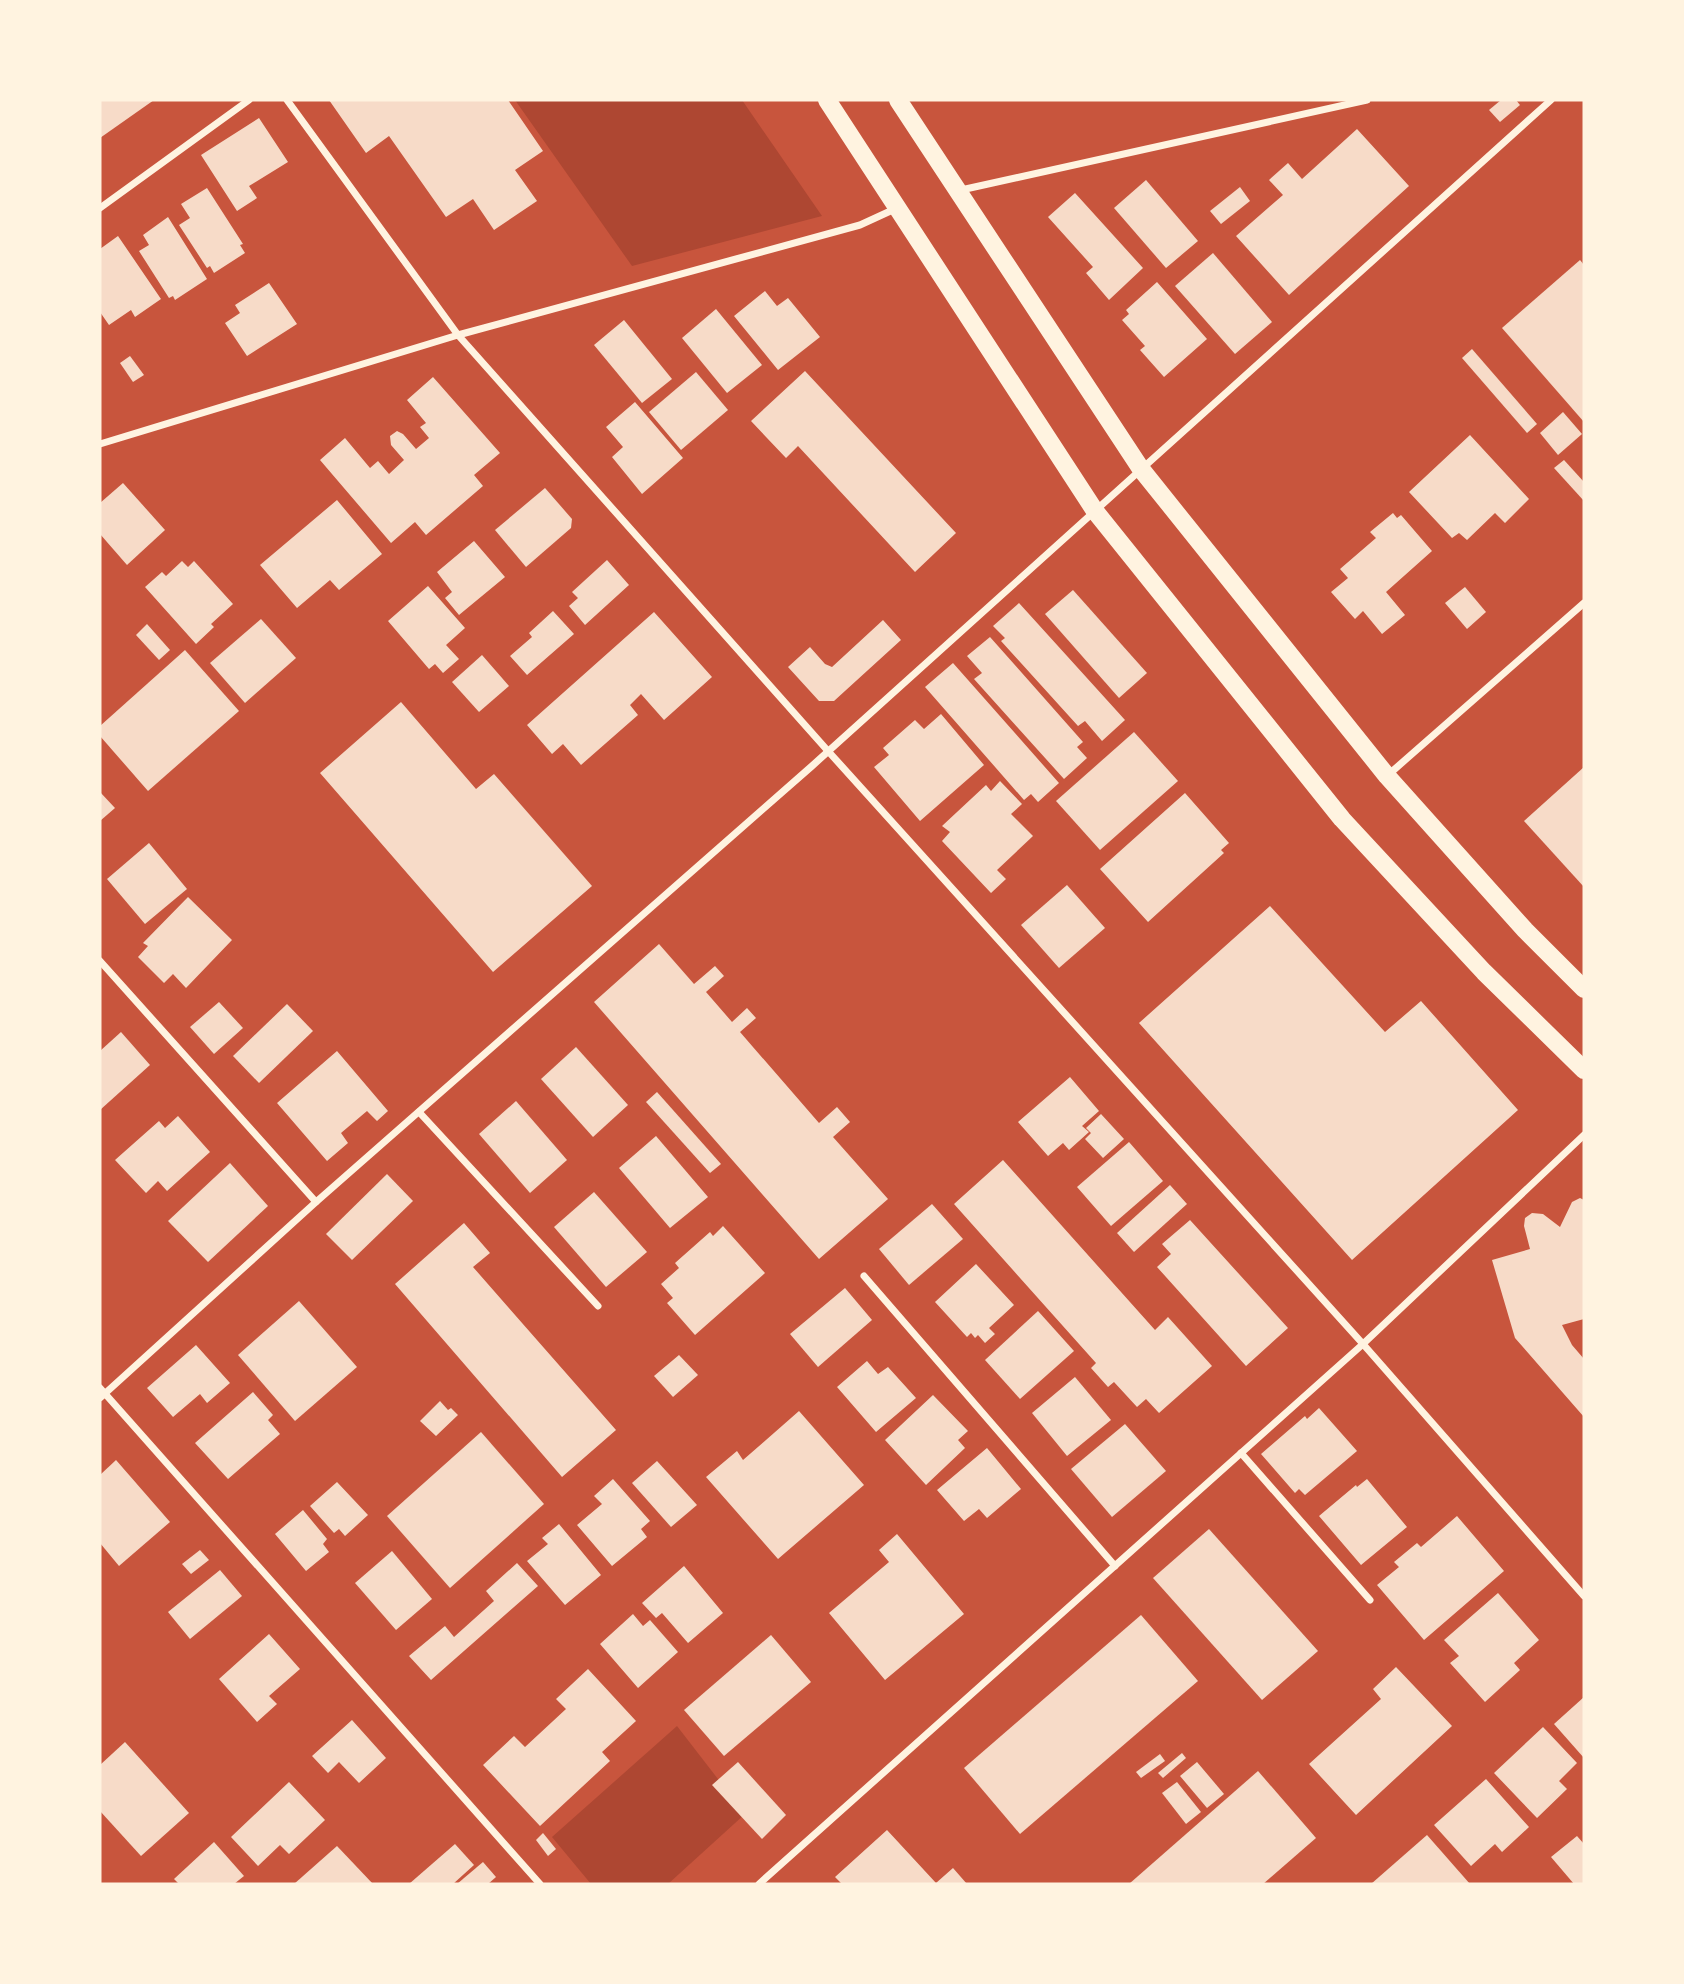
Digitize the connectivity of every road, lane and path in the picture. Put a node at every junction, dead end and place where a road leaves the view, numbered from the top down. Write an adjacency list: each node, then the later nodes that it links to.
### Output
1 (249, 100): 8 (street)
2 (287, 100): 10 (street)
3 (827, 100): 9 (main road)
4 (898, 100): 7 (main road)
5 (1367, 100): 7 (street)
6 (1551, 100): 12 (street)
7 (956, 191): 12 (main road)
8 (100, 208)
9 (897, 208): 10 (street); 13 (main road)
10 (458, 335): 11 (street); 15 (street)
11 (100, 444)
12 (1141, 469): 13 (street); 16 (main road)
13 (1095, 512): 15 (street); 19 (main road)
14 (1584, 603): 16 (street)
15 (828, 751): 20 (street); 25 (street)
16 (1387, 776): 18 (main road)
17 (100, 961): 22 (street)
18 (1584, 989)
19 (1584, 1070)
20 (419, 1112): 22 (street); 24 (street)
21 (1584, 1135): 25 (street)
22 (316, 1202): 26 (street)
23 (864, 1276): 28 (street)
24 (598, 1306)
25 (1363, 1344): 27 (street); 29 (street)
26 (101, 1393): 31 (street)
27 (1241, 1452): 28 (street); 30 (street)
28 (1115, 1566): 32 (street)
29 (1584, 1595)
30 (1370, 1600)
31 (540, 1884)
32 (759, 1884)

